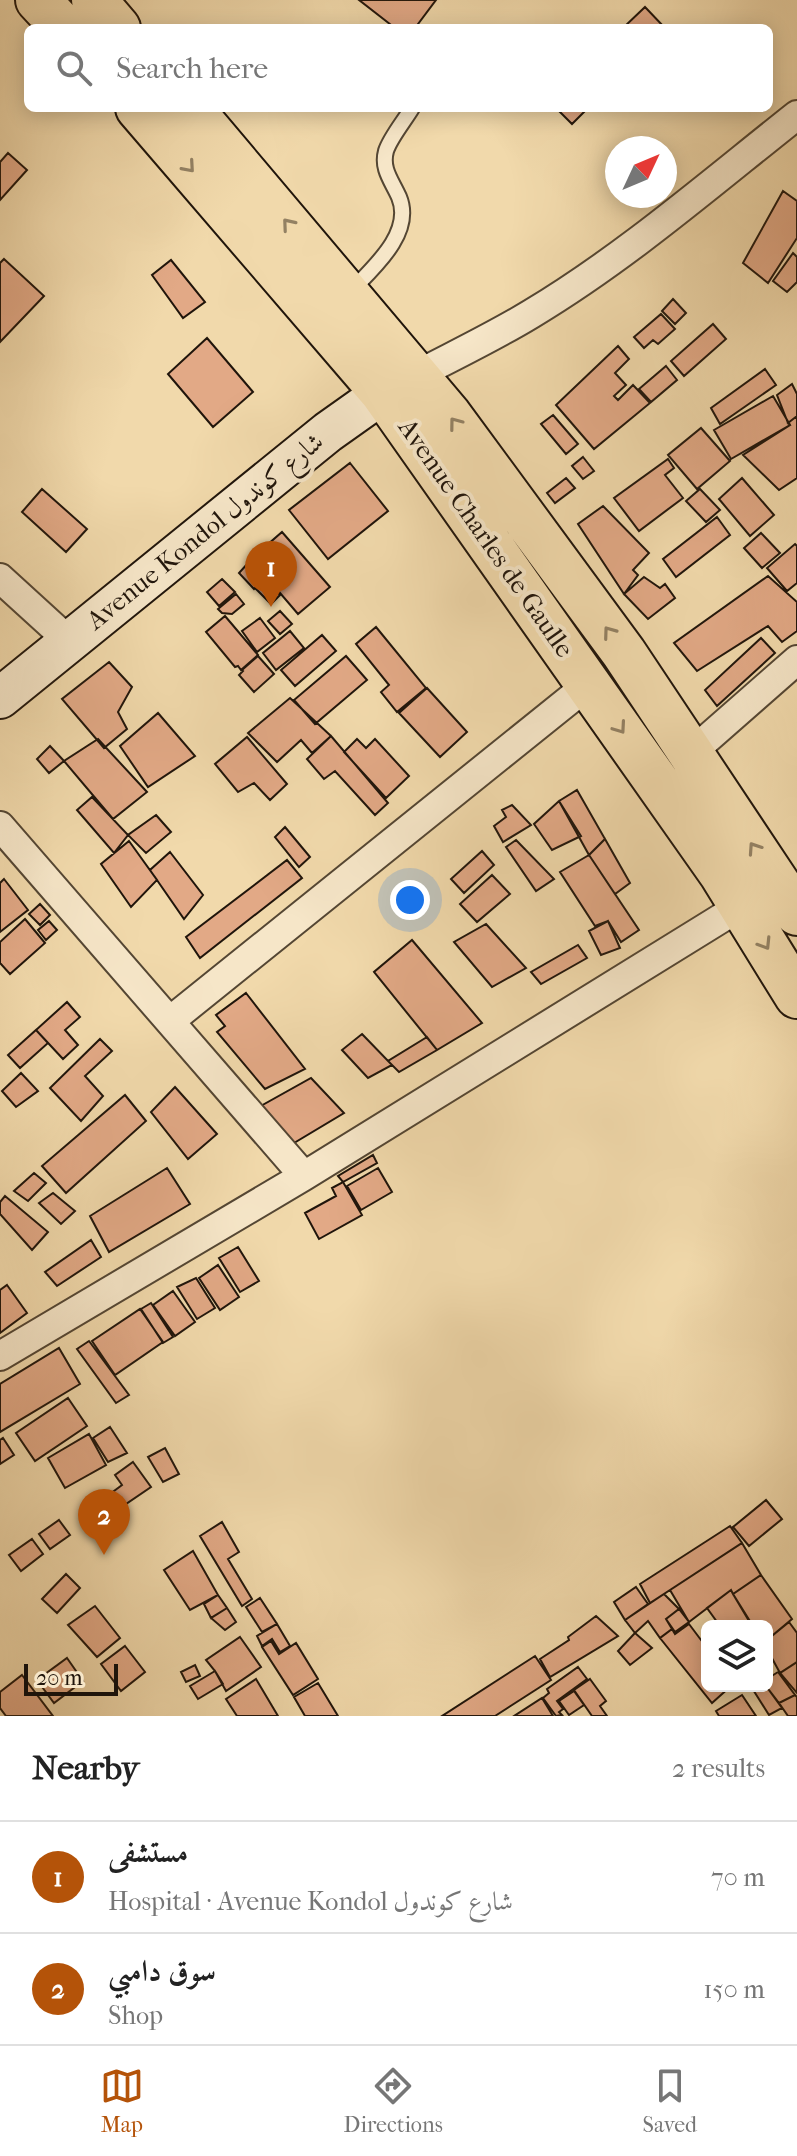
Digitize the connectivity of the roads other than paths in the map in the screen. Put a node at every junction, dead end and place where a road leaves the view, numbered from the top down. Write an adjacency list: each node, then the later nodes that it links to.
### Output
1 (38, 0): 3 (main road)
2 (94, 0): 4 (main road)
3 (60, 24)
4 (115, 24)
5 (142, 112): 10 (main road, Avenue Charles de Gaulle, one-way to 10)
6 (193, 112): 9 (main road, Avenue Charles de Gaulle, one-way to 6)
7 (410, 112): 9 (lane)
8 (797, 115): 10 (street)
9 (348, 295): 10 (main road, Avenue Charles de Gaulle)
10 (400, 384): 12 (street, Avenue Kondol شارع كوندول); 14 (main road, Avenue Charles de Gaulle); 16 (main road, Avenue Charles de Gaulle, one-way to 10)
11 (0, 578): 12 (street)
12 (69, 641): 15 (street, Avenue Kondol شارع كوندول)
13 (797, 660): 16 (street)
14 (589, 684): 18 (main road, Avenue Charles de Gaulle, one-way to 18); 21 (street)
15 (0, 698)
16 (691, 753): 19 (main road, Avenue Charles de Gaulle, one-way to 16)
17 (0, 826): 21 (street)
18 (741, 906): 20 (main road, Avenue Charles de Gaulle, one-way to 20); 22 (street)
19 (797, 913)
20 (797, 996)
21 (170, 1021): 22 (street)
22 (304, 1176): 23 (street)
23 (0, 1356)

